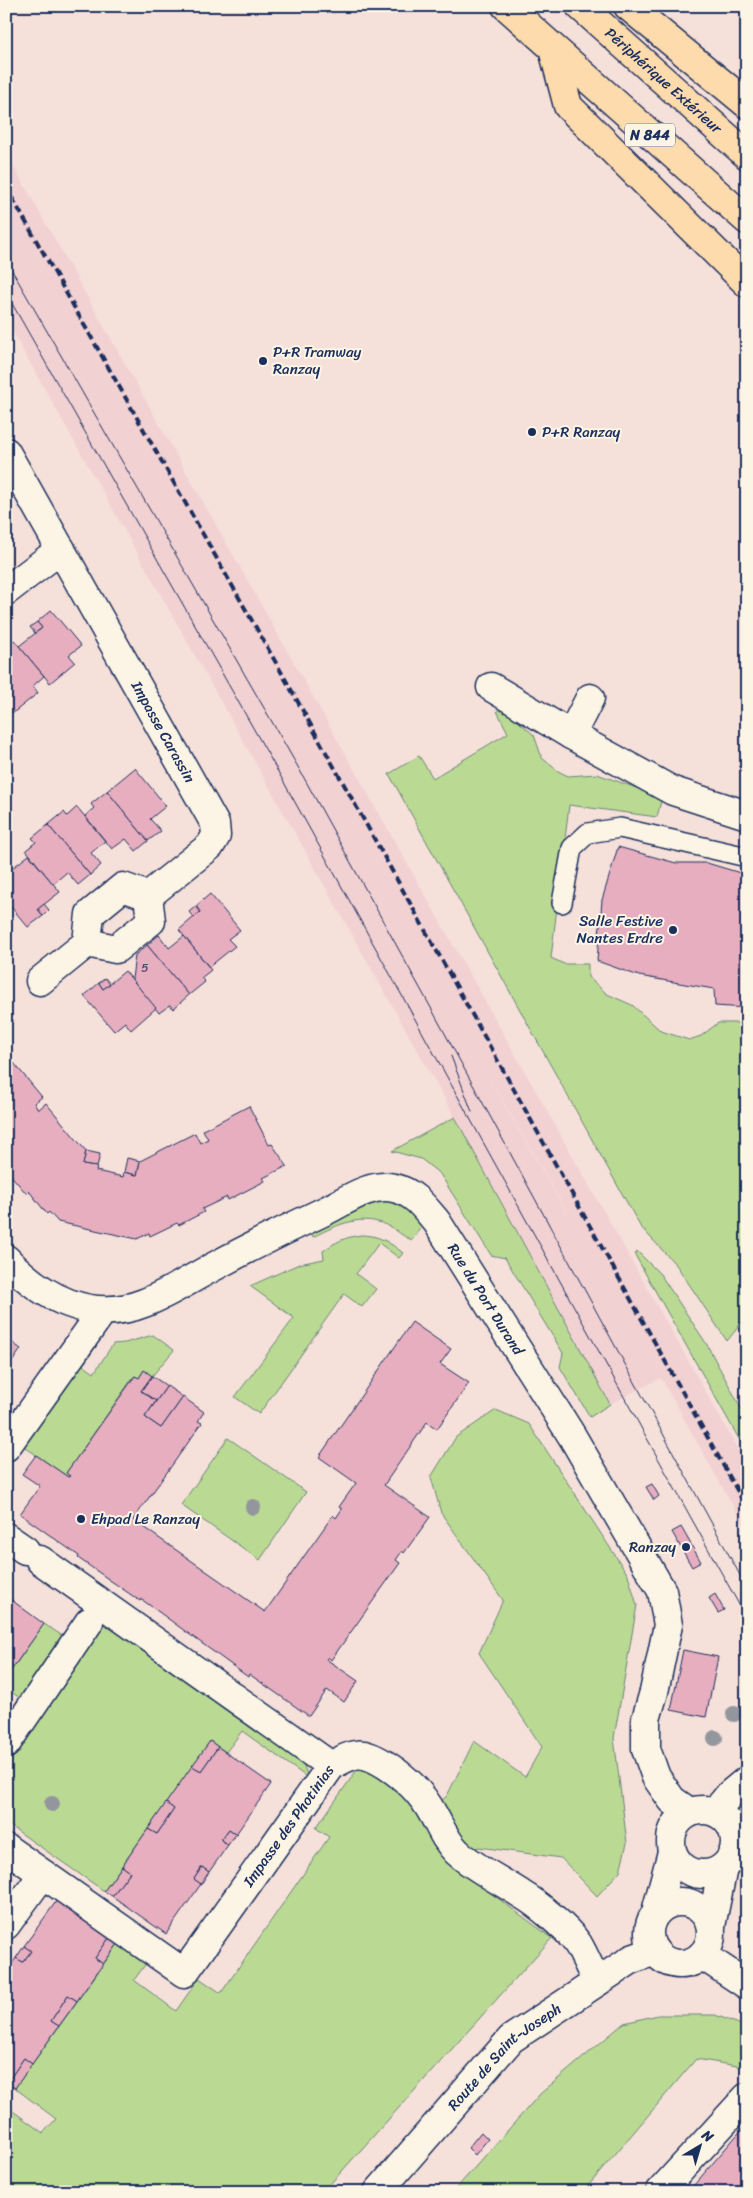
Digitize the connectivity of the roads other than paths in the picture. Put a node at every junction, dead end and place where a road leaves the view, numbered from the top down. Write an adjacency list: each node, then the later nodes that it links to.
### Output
1 (506, 6): 4 (highway, N 844)
2 (580, 6): 6 (highway, Périphérique Extérieur)
3 (628, 6): 5 (highway)
4 (553, 49): 7 (highway, N 844); 8 (highway)
5 (747, 104)
6 (747, 155)
7 (747, 220)
8 (747, 283)
9 (6, 452): 10 (street, Impasse Carassin)
10 (61, 549): 11 (street); 17 (street, Impasse Carassin)
11 (6, 591)
12 (491, 687): 14 (street)
13 (590, 698): 14 (street)
14 (571, 736): 15 (street)
15 (747, 815)
16 (747, 857): 18 (lane)
17 (148, 896): 19 (street); 19 (street)
18 (562, 902)
19 (87, 943): 20 (street)
20 (40, 980)
21 (6, 1259): 22 (street, Rue du Port Durand)
22 (102, 1312): 23 (street); 29 (street, Rue du Port Durand)
23 (6, 1446)
24 (24, 1549): 27 (street)
25 (89, 1622): 26 (street)
26 (6, 1744)
27 (331, 1766): 34 (street, Impasse des Photinias); 40 (street, Impasse des Photinias)
28 (747, 1780): 29 (street)
29 (702, 1812): 30 (street); 32 (street)
30 (741, 1836): 33 (street)
31 (6, 1848): 34 (street, Impasse des Photinias)
32 (672, 1852): 33 (street); 35 (street)
33 (723, 1868): 37 (street)
34 (43, 1874): 36 (street)
35 (656, 1912): 37 (street); 38 (street)
36 (6, 1926)
37 (711, 1926): 39 (street)
38 (655, 1951): 39 (street); 40 (street, Route de Saint-Joseph)
39 (702, 1955): 41 (street)
40 (597, 1982): 43 (street, Route de Saint-Joseph)
41 (747, 1985)
42 (747, 2097): 44 (street)
43 (378, 2192)
44 (660, 2192)

